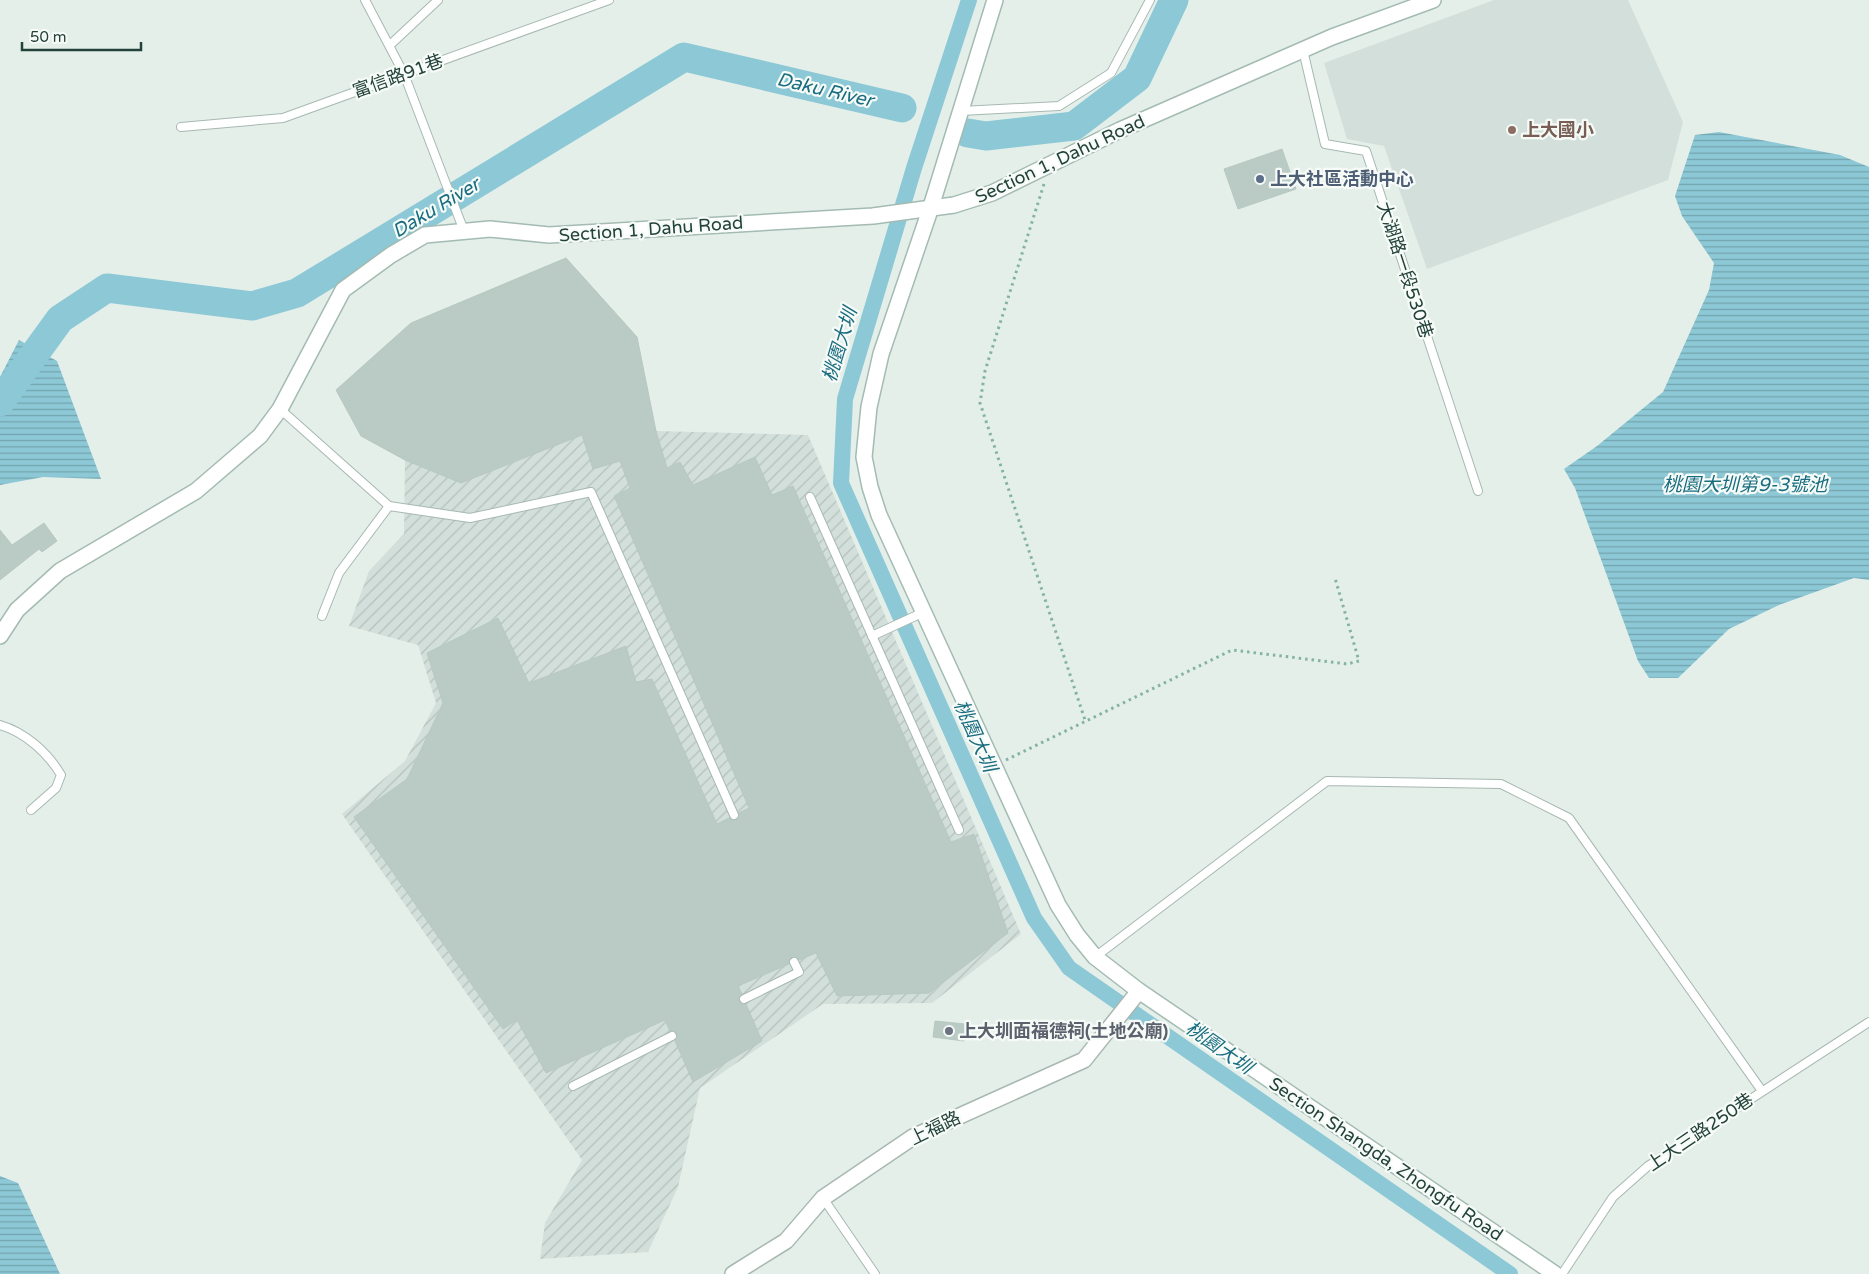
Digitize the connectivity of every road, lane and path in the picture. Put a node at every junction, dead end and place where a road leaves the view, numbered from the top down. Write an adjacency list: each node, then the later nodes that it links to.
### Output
1 (365, 0): 7 (lane)
2 (438, 0): 7 (lane)
3 (609, 0): 9 (lane, 富信路91巷)
4 (995, 0): 10 (street, Section Shangda, Zhongfu Road)
5 (1150, 0): 10 (lane)
6 (1433, 0): 8 (street, Section 1, Dahu Road)
7 (390, 45): 9 (lane)
8 (1304, 50): 12 (street, Section 1, Dahu Road); 16 (lane, 大湖路一段530巷)
9 (404, 74): 11 (lane, 富信路91巷); 14 (lane)
10 (961, 111): 13 (street, Section Shangda, Zhongfu Road)
11 (181, 127)
12 (1050, 164): 13 (street, Section 1, Dahu Road); 24 (path)
13 (930, 210): 14 (street, Section 1, Dahu Road); 20 (street, Section Shangda, Zhongfu Road)
14 (464, 231): 15 (street, Section 1, Dahu Road)
15 (280, 409): 18 (lane); 22 (street, Section 1, Dahu Road)
16 (1478, 492)
17 (810, 497): 23 (lane)
18 (389, 506): 21 (lane); 28 (lane)
19 (1335, 578): 24 (path)
20 (921, 614): 23 (lane); 26 (street, Section Shangda, Zhongfu Road)
21 (322, 616)
22 (0, 636)
23 (872, 636): 29 (lane)
24 (1085, 720): 26 (path)
25 (0, 725): 27 (lane)
26 (994, 766): 30 (street, Section Shangda, Zhongfu Road)
27 (31, 810)
28 (734, 815)
29 (959, 830)
30 (1095, 957): 32 (street, Section Shangda, Zhongfu Road); 37 (lane)
31 (794, 962): 33 (lane)
32 (1136, 996): 38 (street, 上福路); 41 (street, Section Shangda, Zhongfu Road)
33 (744, 999)
34 (1869, 1022): 37 (lane, 上大三路250巷)
35 (672, 1036): 36 (lane)
36 (573, 1086)
37 (1762, 1091): 42 (lane, 上大三路250巷)
38 (823, 1198): 39 (street, 上福路); 40 (lane)
39 (733, 1274)
40 (875, 1274)
41 (1555, 1274)
42 (1562, 1274)

